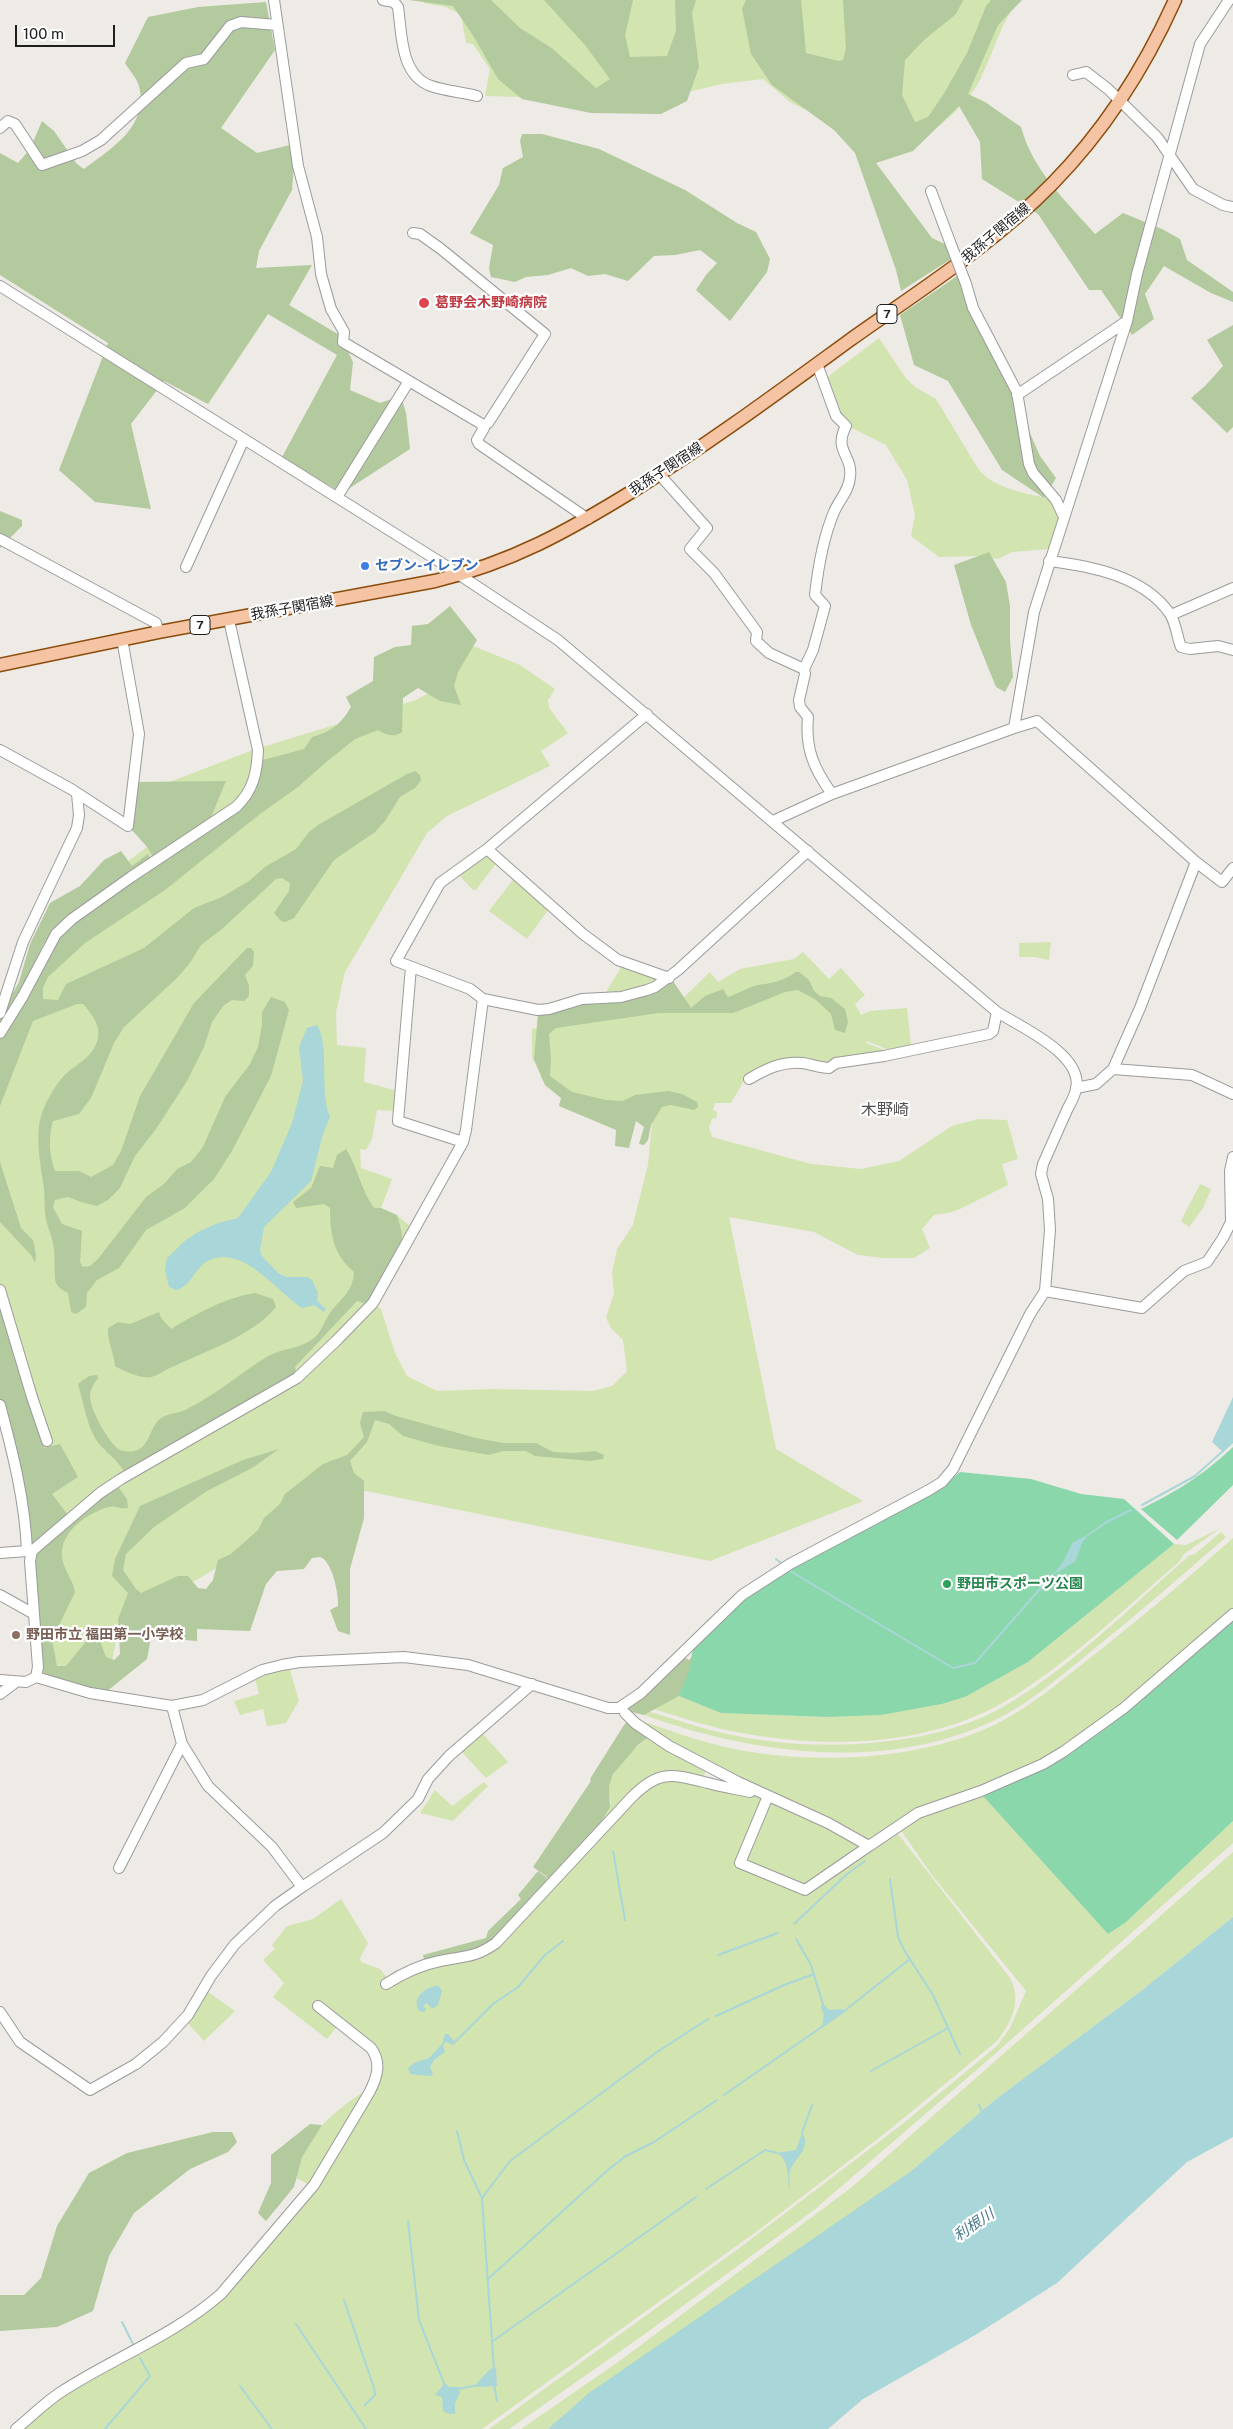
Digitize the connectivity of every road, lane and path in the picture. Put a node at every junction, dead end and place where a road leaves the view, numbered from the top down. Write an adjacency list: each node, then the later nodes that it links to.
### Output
1 (274, 0): 5 (street)
2 (383, 0): 7 (street)
3 (1175, 0): 8 (main road, 我孫子関宿線 / 7)
4 (1229, 0): 10 (street)
5 (277, 25): 9 (street); 17 (street)
6 (1073, 75): 8 (street)
7 (477, 96)
8 (1119, 101): 10 (street); 16 (main road, 我孫子関宿線 / 7)
9 (0, 128)
10 (1170, 158): 12 (street); 15 (street)
11 (931, 191): 18 (street, bridge)
12 (1232, 207)
13 (413, 232): 19 (street)
14 (0, 286): 20 (street)
15 (1127, 321): 18 (street); 23 (street)
16 (817, 364): 21 (main road, 我孫子関宿線 / 7); 36 (street)
17 (409, 381): 19 (street); 22 (street)
18 (1017, 395): 23 (street)
19 (483, 426): 24 (street)
20 (244, 439): 22 (street); 27 (street)
21 (660, 474): 24 (main road, 我孫子関宿線 / 7); 36 (street)
22 (337, 497): 28 (street)
23 (1064, 517): 26 (street)
24 (588, 518): 28 (main road, 我孫子関宿線 / 7)
25 (0, 539): 32 (street)
26 (1049, 561): 30 (street); 38 (street)
27 (186, 567)
28 (459, 575): 31 (main road, 我孫子関宿線 / 7); 37 (street)
29 (1233, 588): 30 (street)
30 (1171, 615): 34 (street)
31 (229, 620): 32 (main road, 我孫子関宿線 / 7); 52 (street)
32 (159, 632): 33 (main road, 我孫子関宿線 / 7)
33 (122, 639): 35 (main road, 我孫子関宿線 / 7); 40 (street)
34 (1233, 650)
35 (0, 665)
36 (804, 669): 41 (street)
37 (647, 714): 42 (street); 43 (street)
38 (1014, 728): 41 (street); 45 (street)
39 (0, 750): 40 (street)
40 (77, 794): 51 (street)
41 (832, 794): 42 (street)
42 (773, 821): 44 (street)
43 (486, 849): 47 (street); 48 (street)
44 (808, 851): 48 (street); 50 (street)
45 (1196, 862): 46 (street); 53 (street)
46 (1232, 872)
47 (412, 967): 49 (street); 57 (street)
48 (669, 978): 49 (street)
49 (483, 999): 57 (street)
50 (997, 1012): 54 (street); 55 (street)
51 (0, 1013)
52 (0, 1033)
53 (1113, 1069): 55 (street); 56 (street)
54 (749, 1079)
55 (1076, 1088): 60 (street)
56 (1233, 1094)
57 (463, 1142): 64 (street)
58 (1233, 1157): 60 (street)
59 (0, 1290): 62 (street)
60 (1045, 1291): 74 (street)
61 (0, 1405): 64 (street)
62 (47, 1441)
63 (0, 1553): 64 (street)
64 (29, 1553): 66 (street)
65 (0, 1595): 66 (street)
66 (34, 1614): 68 (street)
67 (1233, 1614): 80 (street)
68 (37, 1672): 70 (street); 73 (street)
69 (0, 1680): 70 (street)
70 (16, 1682): 72 (street)
71 (532, 1684): 73 (street); 74 (street); 82 (street)
72 (0, 1694)
73 (172, 1706): 76 (street)
74 (622, 1711): 75 (street); 77 (street)
75 (639, 1718)
76 (182, 1744): 81 (street); 82 (street)
77 (707, 1766): 78 (street); 79 (street)
78 (703, 1782): 79 (street); 83 (street)
79 (768, 1796): 80 (street); 80 (street)
80 (869, 1846)
81 (119, 1868)
82 (302, 1887): 85 (street)
83 (386, 1984)
84 (318, 2006): 86 (street)
85 (0, 2012)
86 (16, 2429)

